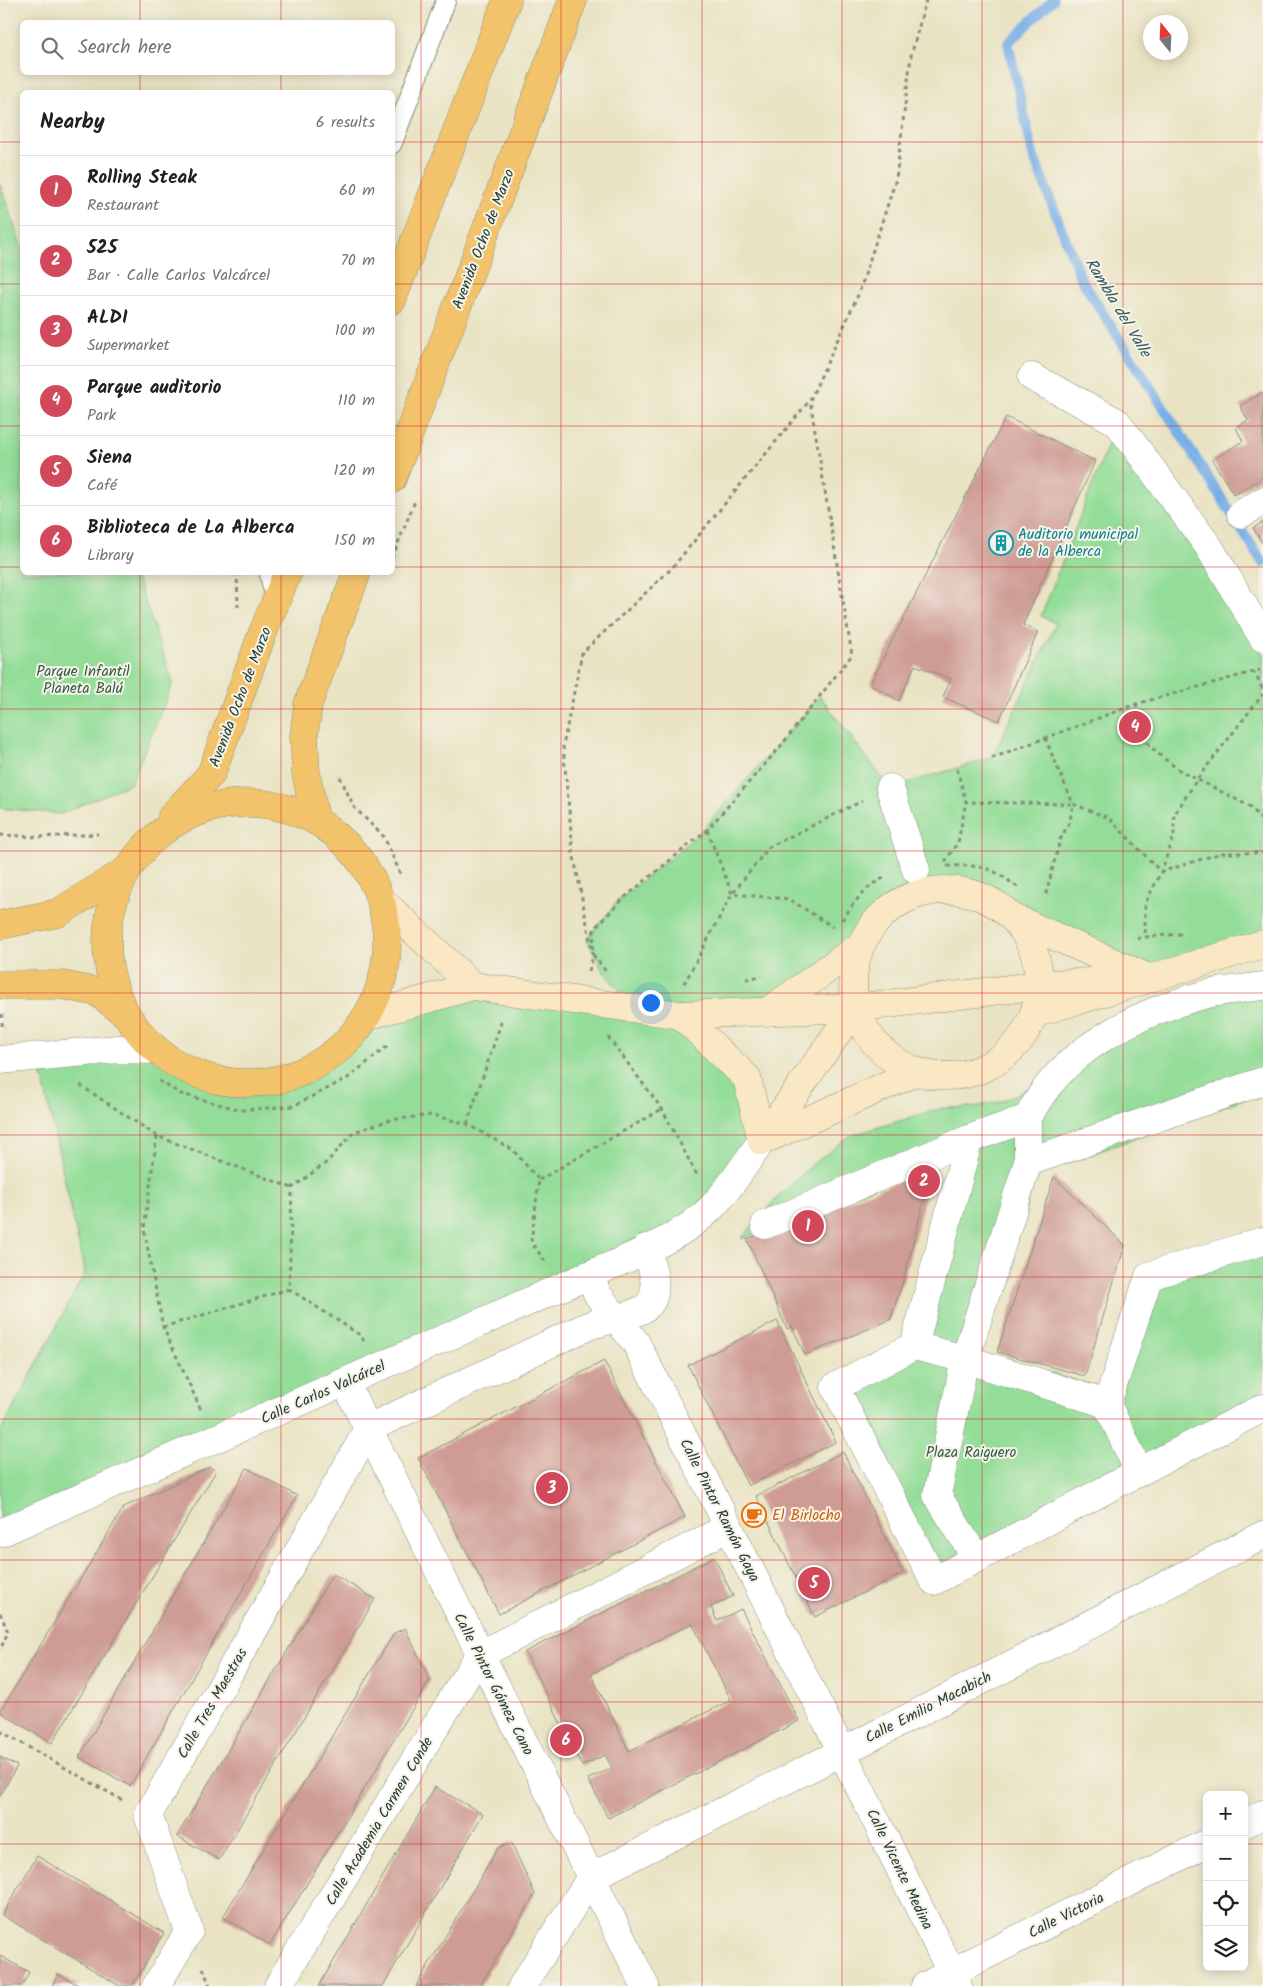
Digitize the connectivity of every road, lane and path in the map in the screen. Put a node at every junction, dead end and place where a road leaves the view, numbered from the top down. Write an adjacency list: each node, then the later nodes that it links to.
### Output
1 (446, 0): 5 (lane)
2 (507, 0): 6 (main road)
3 (573, 0): 9 (main road, Avenida Ocho de Marzo)
4 (926, 0): 8 (path)
5 (395, 136)
6 (395, 292)
7 (1032, 377): 14 (street)
8 (810, 400): 29 (path); 50 (path)
9 (395, 471)
10 (270, 575): 13 (lane)
11 (287, 575): 13 (main road, Avenida Ocho de Marzo)
12 (356, 575): 27 (main road)
13 (276, 605): 31 (main road, Avenida Ocho de Marzo)
14 (1263, 638)
15 (1263, 669): 16 (path)
16 (1253, 671): 17 (path); 19 (path)
17 (1263, 689)
18 (1263, 694): 23 (path)
19 (1136, 704): 20 (path); 23 (path)
20 (1045, 738): 21 (path); 26 (path)
21 (992, 758)
22 (957, 769): 25 (path)
23 (1198, 778): 28 (path); 36 (path)
24 (890, 788): 34 (street); 38 (path)
25 (966, 802): 26 (path); 37 (path)
26 (1073, 804): 36 (path); 40 (path)
27 (315, 818): 31 (main road); 39 (main road)
28 (1263, 822)
29 (707, 830): 38 (path); 50 (path)
30 (98, 834): 32 (path)
31 (155, 834): 35 (main road, Avenida Ocho de Marzo)
32 (0, 835)
33 (1263, 854): 36 (path)
34 (916, 870): 42 (path)
35 (124, 872): 43 (main road); 64 (main road)
36 (1161, 872): 46 (path)
37 (1022, 890)
38 (732, 894): 45 (path); 56 (path)
39 (382, 901): 60 (main road); 67 (main road)
40 (1043, 905)
41 (1016, 919): 49 (main road); 53 (main road); 59 (main road)
42 (841, 921)
43 (0, 925)
44 (1190, 934): 46 (path)
45 (829, 935)
46 (1145, 937): 47 (path)
47 (1130, 940)
48 (1263, 944): 53 (main road)
49 (860, 946): 63 (main road); 65 (main road)
50 (593, 955): 51 (path); 62 (path)
51 (611, 976)
52 (766, 976): 54 (path)
53 (1148, 978): 59 (main road); 66 (main road)
54 (738, 980)
55 (676, 982): 56 (path)
56 (685, 982): 57 (path)
57 (694, 982)
58 (0, 985): 64 (main road)
59 (1041, 985): 63 (main road); 66 (main road)
60 (472, 986): 62 (main road); 67 (main road)
61 (1263, 986): 76 (street)
62 (581, 1001): 68 (main road); 75 (path)
63 (855, 1008): 65 (main road); 72 (main road); 80 (main road)
64 (123, 1012): 70 (main road)
65 (767, 1012): 68 (main road)
66 (1036, 1013): 72 (main road)
67 (370, 1015): 70 (main road)
68 (681, 1015): 80 (main road)
69 (504, 1016): 77 (path)
70 (154, 1050): 71 (street)
71 (0, 1060)
72 (916, 1072): 80 (main road)
73 (1263, 1081): 81 (street)
74 (78, 1083): 78 (path)
75 (662, 1109): 82 (path); 84 (path)
76 (1028, 1118): 79 (street); 81 (street)
77 (467, 1124): 82 (path); 83 (path)
78 (157, 1136): 83 (path); 92 (path)
79 (969, 1139): 85 (street); 93 (street)
80 (762, 1141): 84 (street, Calle Carlos Valcárcel)
81 (1028, 1162): 94 (street)
82 (539, 1180): 89 (path)
83 (292, 1188): 90 (path)
84 (714, 1206): 87 (street, Calle Carlos Valcárcel)
85 (765, 1225)
86 (1263, 1241): 97 (street)
87 (646, 1248): 88 (street, Calle Carlos Valcárcel); 91 (street)
88 (589, 1275): 89 (street, Calle Carlos Valcárcel); 91 (street, Calle Pintor Ramón Gaya)
89 (563, 1286): 95 (street, Calle Carlos Valcárcel)
90 (289, 1289): 92 (path); 95 (path)
91 (618, 1319): 99 (street); 102 (street, Calle Pintor Ramón Gaya)
92 (163, 1327): 100 (path)
93 (914, 1346): 94 (street); 105 (street)
94 (965, 1359): 97 (street); 105 (street)
95 (382, 1366): 96 (street, Calle Carlos Valcárcel)
96 (345, 1382): 99 (street, Calle Pintor Gómez Cano); 100 (street, Calle Carlos Valcárcel)
97 (1106, 1404): 101 (street)
98 (1263, 1408): 101 (street)
99 (369, 1428): 108 (street, Calle Pintor Gómez Cano); 112 (street, Calle Tres Maestras)
100 (214, 1439): 103 (street, Calle Carlos Valcárcel)
101 (1139, 1472): 105 (street)
102 (729, 1527): 108 (street); 110 (street, Calle Pintor Ramón Gaya)
103 (0, 1534)
104 (1263, 1535): 110 (street, Calle Emilio Macabich)
105 (976, 1558)
106 (0, 1613): 107 (path)
107 (0, 1650)
108 (479, 1655): 115 (street, Calle Pintor Gómez Cano); 118 (street, Calle Academia Carmen Conde)
109 (0, 1731): 112 (path)
110 (842, 1752): 115 (street, Calle Emilio Macabich); 116 (street, Calle Vicente Medina)
111 (1263, 1814): 113 (street)
112 (148, 1815): 117 (street)
113 (1248, 1822)
114 (1203, 1845): 116 (street, Calle Victoria)
115 (592, 1877): 119 (street); 120 (street, Calle Pintor Gómez Cano)
116 (954, 1980): 121 (street, Calle Victoria)
117 (156, 1986)
118 (278, 1986)
119 (522, 1986)
120 (645, 1986)
121 (925, 1986)

